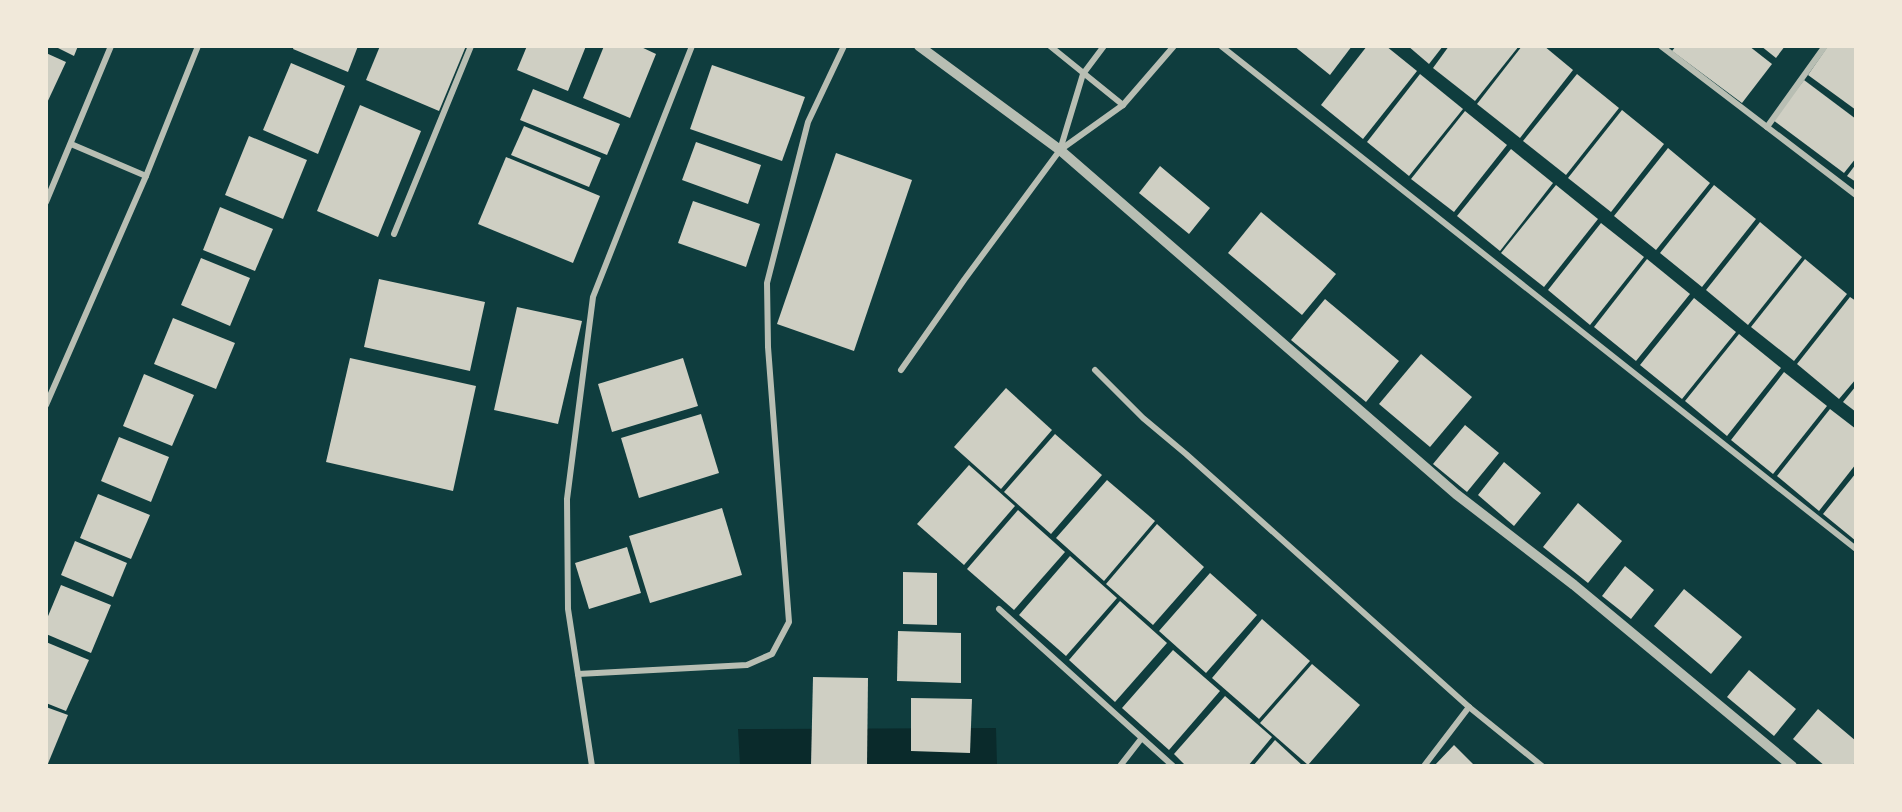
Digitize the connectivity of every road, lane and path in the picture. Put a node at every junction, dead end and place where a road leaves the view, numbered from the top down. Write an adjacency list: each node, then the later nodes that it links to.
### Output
1 (111, 46): 16 (street)
2 (198, 46): 18 (street)
3 (471, 46): 21 (street)
4 (692, 46): 27 (street)
5 (844, 46): 27 (street)
6 (919, 46): 17 (street)
7 (1050, 46): 13 (street)
8 (1104, 46): 13 (street)
9 (1174, 46): 14 (street)
10 (1221, 46): 25 (street)
11 (1661, 46): 15 (street)
12 (1825, 46): 15 (street)
13 (1083, 74): 14 (street); 17 (street)
14 (1123, 105): 17 (street)
15 (1767, 127): 19 (street)
16 (71, 144): 18 (street); 20 (street)
17 (1060, 150): 22 (street); 35 (street)
18 (146, 176): 24 (street)
19 (1856, 195)
20 (46, 202)
21 (394, 234)
22 (901, 370)
23 (1095, 370): 28 (street)
24 (46, 405)
25 (1856, 549)
26 (999, 609): 29 (street)
27 (578, 674): 30 (street)
28 (1469, 707): 33 (street); 34 (street)
29 (1141, 739): 31 (street); 32 (street)
30 (592, 765)
31 (1120, 765)
32 (1173, 765)
33 (1424, 765)
34 (1542, 765)
35 (1792, 765)

